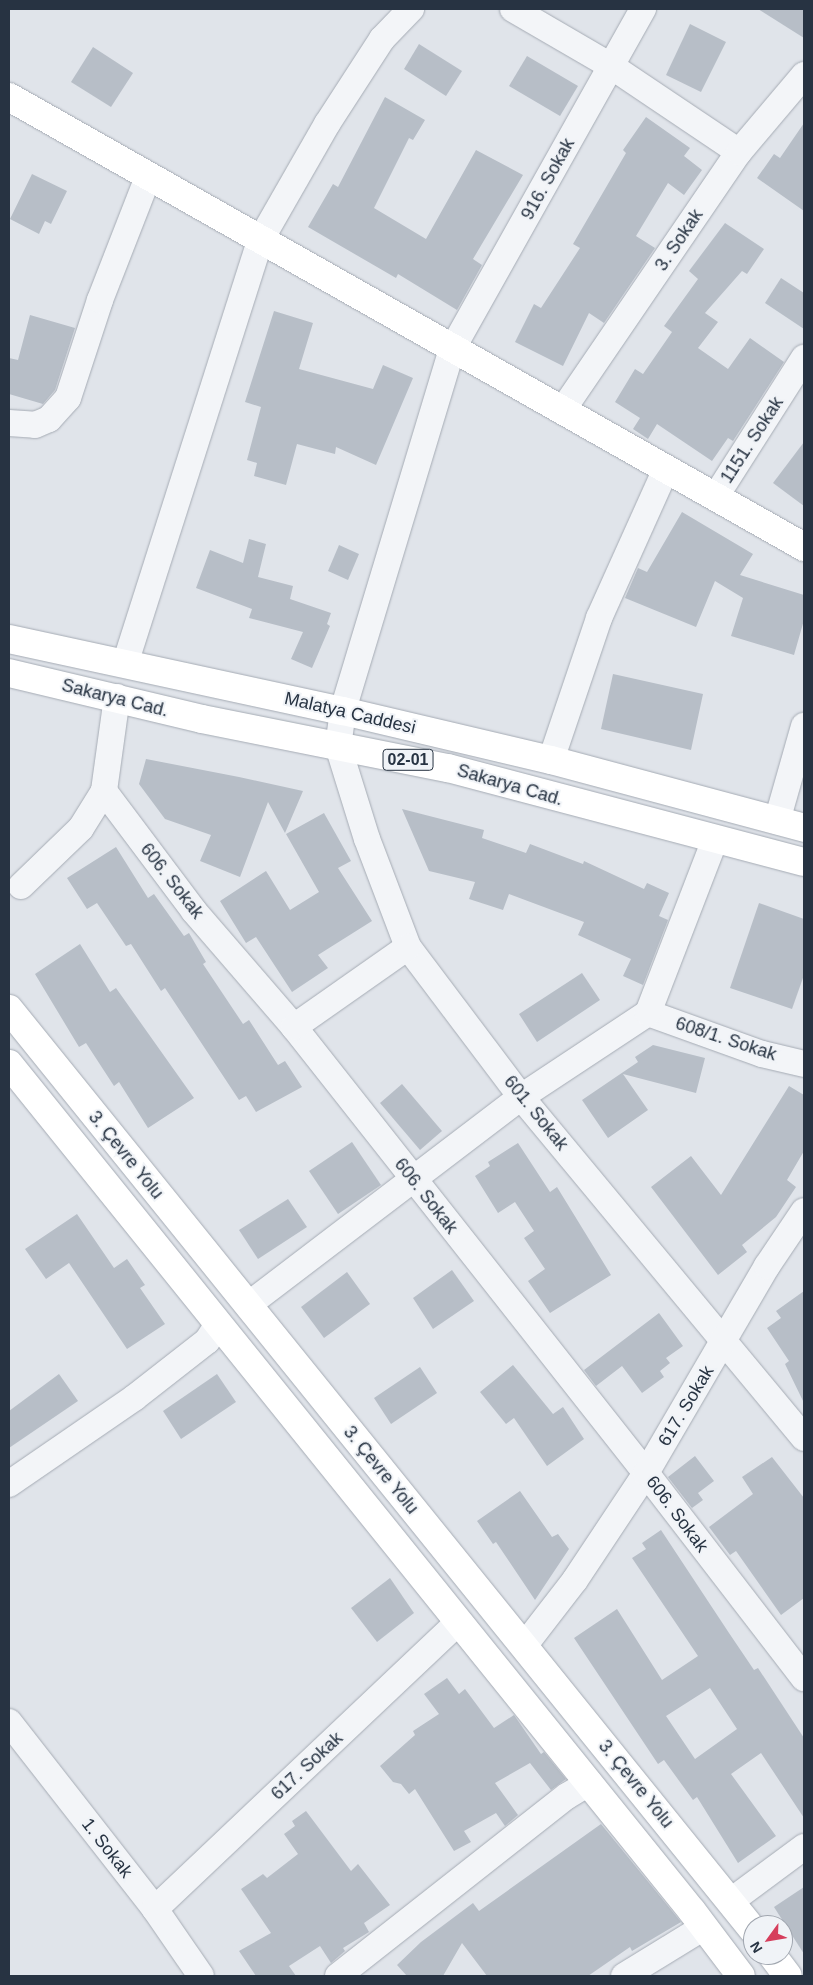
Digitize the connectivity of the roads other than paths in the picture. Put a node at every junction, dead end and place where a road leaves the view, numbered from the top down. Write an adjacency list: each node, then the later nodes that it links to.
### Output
1 (411, 9): 9 (street)
2 (513, 9): 4 (street)
3 (643, 9): 4 (street, 916. Sokak)
4 (611, 66): 7 (street); 10 (street, 916. Sokak)
5 (804, 76): 7 (street, 3. Sokak)
6 (9, 97): 8 (main road)
7 (739, 152): 12 (street, 3. Sokak)
8 (148, 177): 9 (main road); 13 (street)
9 (260, 241): 10 (main road); 18 (street)
10 (452, 349): 12 (main road); 21 (street, 916. Sokak)
11 (804, 358): 15 (street, 1151. Sokak)
12 (562, 411): 14 (main road)
13 (9, 423)
14 (666, 469): 15 (main road); 24 (street)
15 (716, 496): 16 (main road)
16 (804, 547)
17 (9, 639): 18 (main road, Malatya Caddesi)
18 (125, 664): 21 (main road, Malatya Caddesi)
19 (9, 673): 20 (main road, Sakarya Cad. / 02-01)
20 (117, 697): 23 (main road, Sakarya Cad. / 02-01); 25 (street)
21 (343, 711): 23 (street, 916. Sokak); 24 (main road, Malatya Caddesi)
22 (804, 726): 26 (street)
23 (338, 746): 28 (main road, Sakarya Cad. / 02-01); 31 (street, 601. Sokak)
24 (551, 760): 26 (main road, Malatya Caddesi)
25 (104, 792): 30 (street); 34 (street, 606. Sokak)
26 (777, 821): 27 (main road, Malatya Caddesi)
27 (804, 828)
28 (715, 838): 29 (main road, Sakarya Cad. / 02-01); 33 (street)
29 (804, 862)
30 (21, 886)
31 (408, 947): 34 (street); 37 (street, 601. Sokak)
32 (9, 1009): 40 (main road, 3. Çevre Yolu)
33 (648, 1013): 36 (street, 608/1. Sokak); 37 (street)
34 (294, 1027): 38 (street, 606. Sokak)
35 (9, 1064): 41 (main road, 3. Çevre Yolu)
36 (804, 1064)
37 (521, 1097): 38 (street); 42 (street, 601. Sokak)
38 (412, 1180): 40 (street); 44 (street, 606. Sokak)
39 (804, 1211): 42 (street, 617. Sokak)
40 (248, 1305): 47 (main road, 3. Çevre Yolu)
41 (218, 1324): 45 (street); 46 (main road, 3. Çevre Yolu)
42 (724, 1342): 43 (street, 601. Sokak); 44 (street, 617. Sokak)
43 (804, 1438)
44 (646, 1473): 47 (street, 617. Sokak); 48 (street, 606. Sokak)
45 (9, 1484)
46 (459, 1622): 50 (main road, 3. Çevre Yolu); 53 (street, 617. Sokak)
47 (524, 1646): 52 (main road, 3. Çevre Yolu)
48 (801, 1668)
49 (9, 1722): 53 (street, 1. Sokak)
50 (589, 1783): 55 (main road, 3. Çevre Yolu); 58 (street)
51 (804, 1847): 52 (street)
52 (731, 1901): 54 (main road, 3. Çevre Yolu)
53 (155, 1909): 57 (street, 1. Sokak)
54 (743, 1917)
55 (704, 1928): 59 (street); 60 (main road, 3. Çevre Yolu)
56 (780, 1965): 61 (main road)
57 (201, 1976)
58 (338, 1976)
59 (624, 1976)
60 (742, 1976)
61 (788, 1976)

